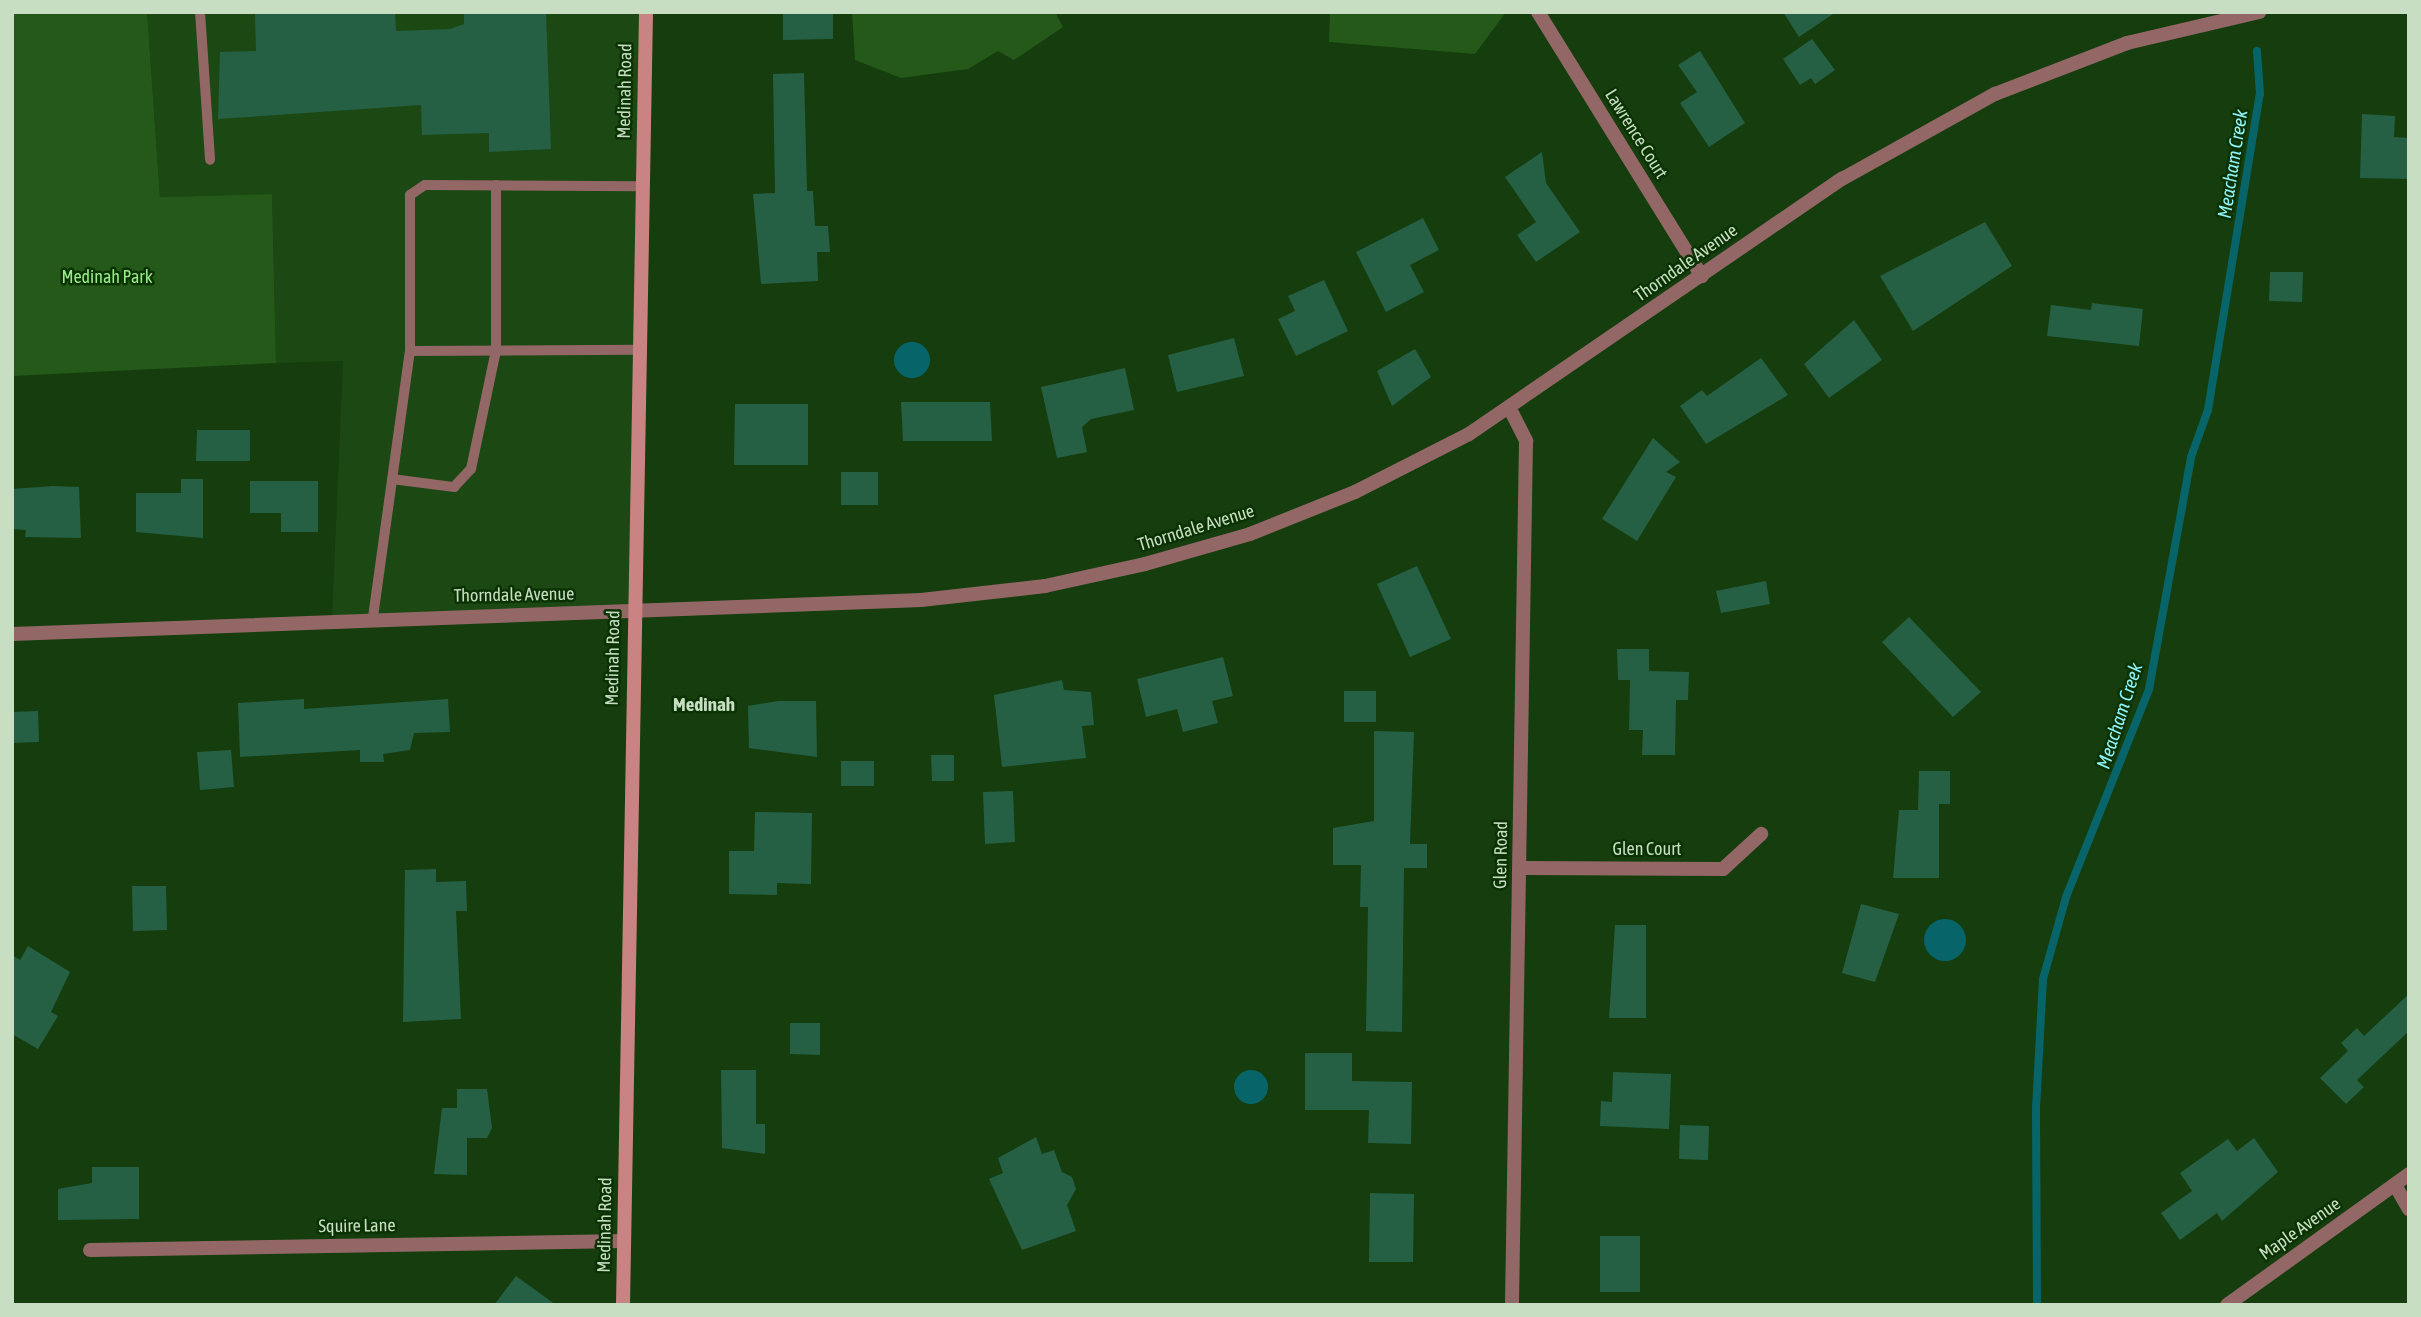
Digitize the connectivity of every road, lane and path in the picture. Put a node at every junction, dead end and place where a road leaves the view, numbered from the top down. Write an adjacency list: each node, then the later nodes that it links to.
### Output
1 (200, 12): 5 (lane)
2 (646, 12): 7 (main road, Medinah Road)
3 (1538, 12): 8 (street, Lawrence Court)
4 (2259, 12): 8 (street, Thorndale Avenue)
5 (210, 160)
6 (496, 186): 7 (lane); 9 (lane); 11 (lane)
7 (642, 186): 10 (main road, Medinah Road)
8 (1702, 276): 12 (street, Thorndale Avenue)
9 (496, 350): 10 (lane); 11 (lane); 13 (lane)
10 (638, 350): 14 (main road, Medinah Road)
11 (410, 351): 13 (lane)
12 (1510, 409): 14 (street, Thorndale Avenue); 18 (street, Glen Road)
13 (392, 479): 15 (lane)
14 (632, 611): 15 (street, Thorndale Avenue); 22 (main road, Medinah Road)
15 (373, 617): 16 (street, Thorndale Avenue)
16 (12, 634)
17 (1761, 834): 18 (street, Glen Court)
18 (1520, 868): 25 (street, Glen Road)
19 (2409, 1174): 20 (street, Maple Avenue)
20 (2395, 1185): 21 (street); 26 (street, Maple Avenue)
21 (2409, 1209)
22 (624, 1241): 23 (street, Squire Lane); 24 (main road, Medinah Road)
23 (90, 1250)
24 (623, 1305)
25 (1512, 1305)
26 (2227, 1305)

